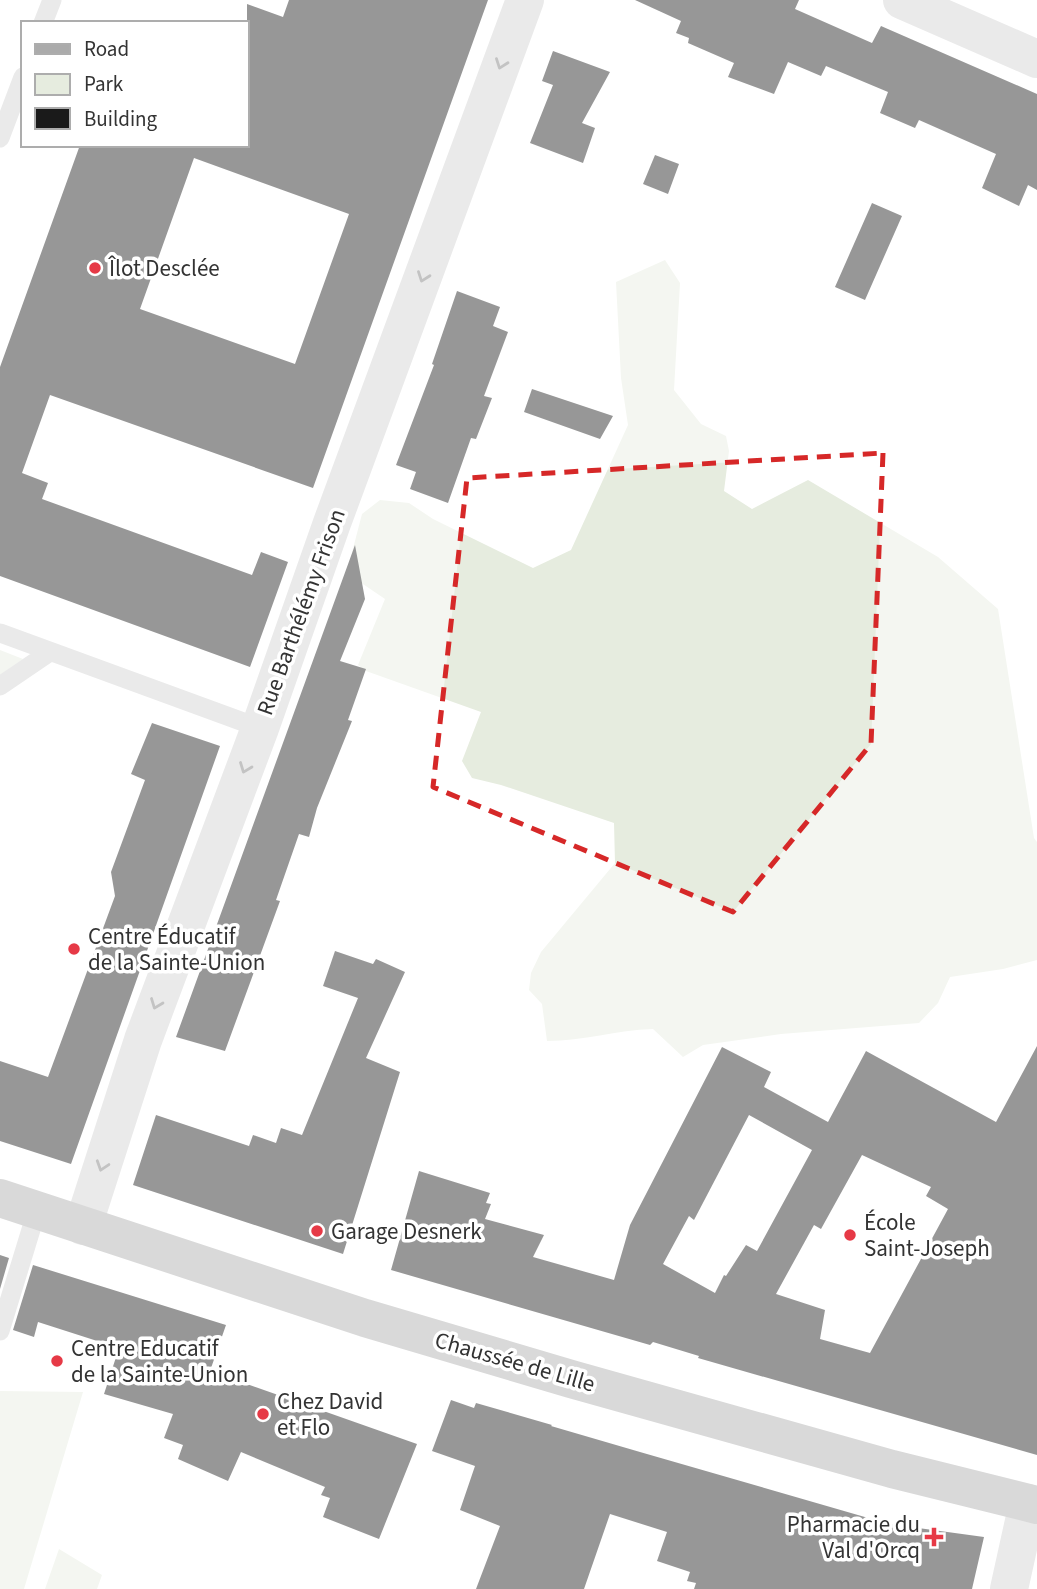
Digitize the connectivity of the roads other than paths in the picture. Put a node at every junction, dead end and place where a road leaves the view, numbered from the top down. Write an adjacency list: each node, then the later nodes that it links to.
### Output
1 (52, 0): 4 (lane)
2 (525, 0): 11 (street, Rue Barthélémy Frison, one-way to 11)
3 (902, 0): 5 (street)
4 (44, 21)
5 (1037, 59)
6 (21, 82): 7 (lane)
7 (0, 138)
8 (0, 634): 9 (lane)
9 (50, 652): 10 (lane); 11 (lane)
10 (0, 686)
11 (260, 728): 14 (street, Rue Barthélémy Frison, one-way to 14)
12 (0, 1198): 13 (main road, Chaussée de Lille)
13 (37, 1210): 14 (main road, Chaussée de Lille); 15 (lane)
14 (83, 1226): 16 (main road, Chaussée de Lille)
15 (0, 1331)
16 (1032, 1504): 17 (street)
17 (1009, 1589)

